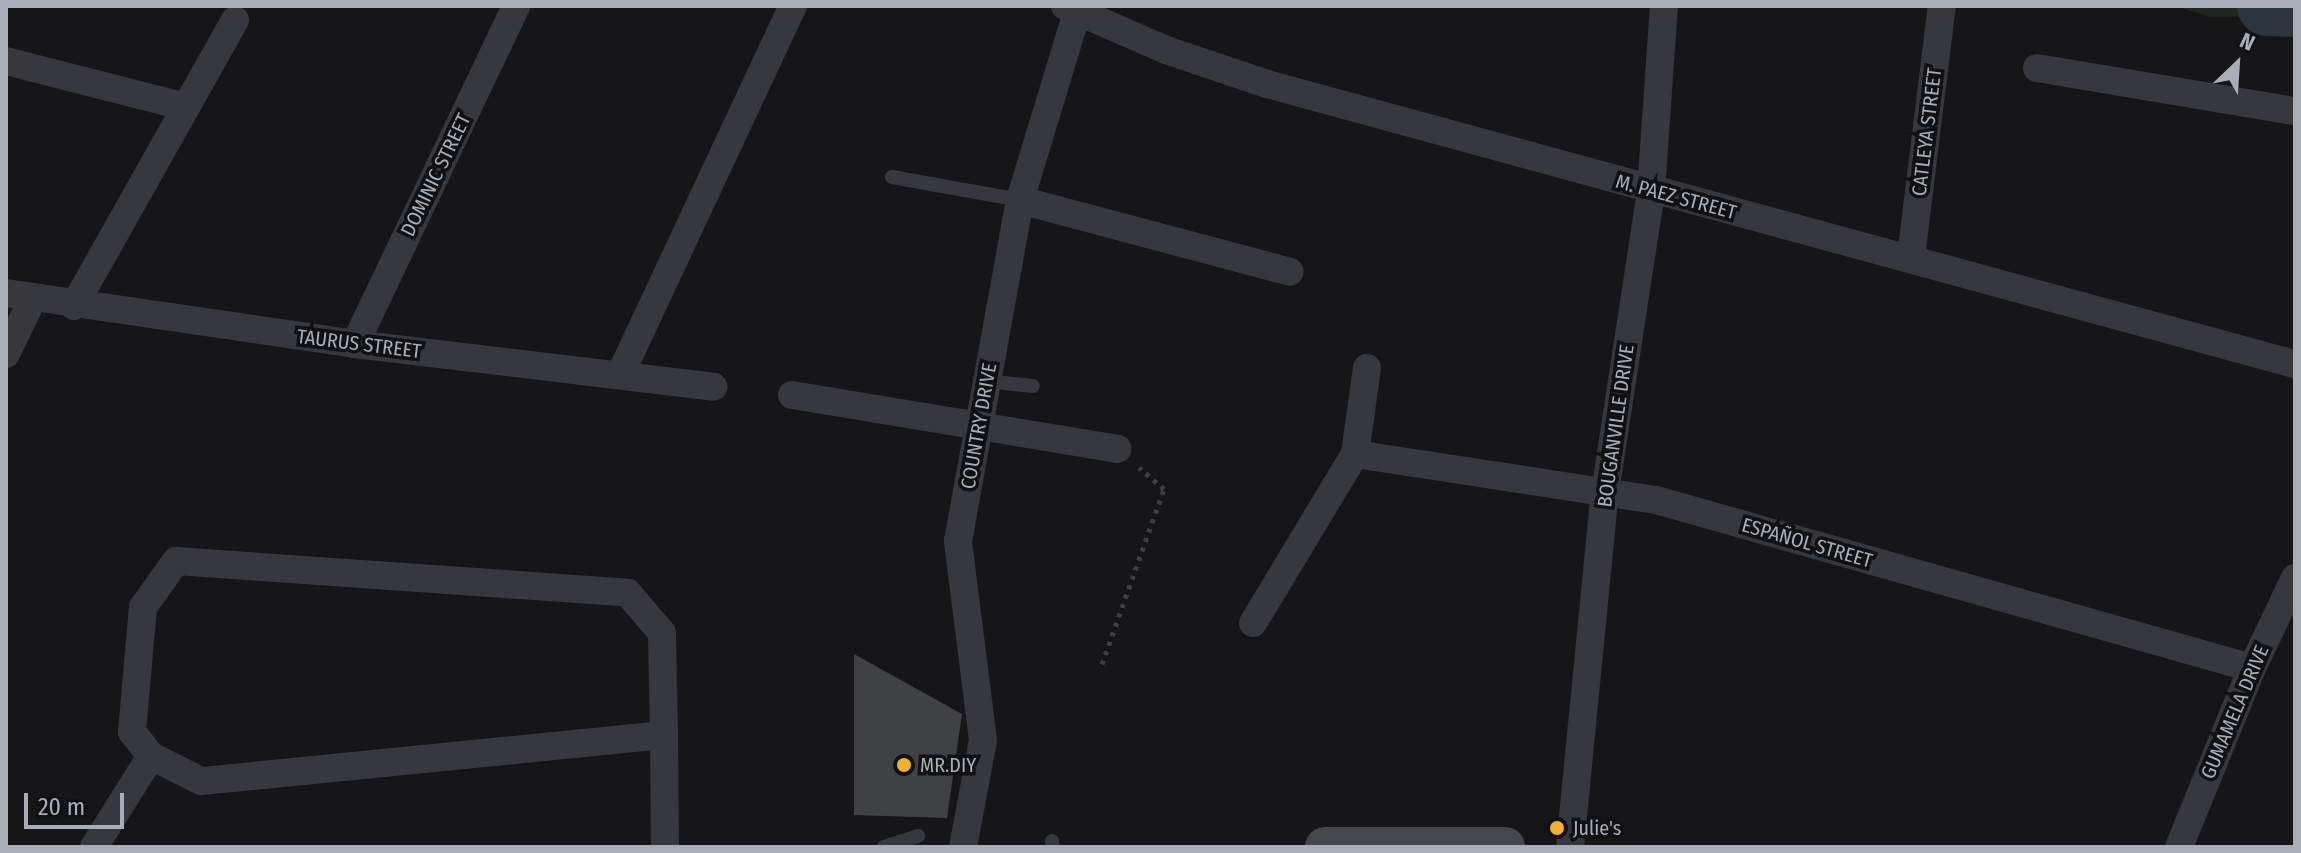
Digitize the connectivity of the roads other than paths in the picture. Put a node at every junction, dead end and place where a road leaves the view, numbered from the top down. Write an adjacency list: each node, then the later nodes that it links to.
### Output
1 (516, 6): 18 (street, DOMINIC STREET)
2 (793, 6): 22 (street)
3 (1664, 6): 12 (street, BOUGANVILLE DRIVE)
4 (1942, 6): 14 (street, CATLEYA STREET)
5 (1071, 9): 12 (street, M. PAEZ STREET); 13 (street, COUNTRY DRIVE)
6 (235, 20): 9 (street)
7 (6, 61): 9 (street)
8 (2037, 68): 10 (street)
9 (186, 107): 17 (street)
10 (2295, 111)
11 (892, 177): 13 (lane)
12 (1651, 191): 14 (street, M. PAEZ STREET); 30 (street, BOUGANVILLE DRIVE)
13 (1020, 200): 15 (street); 23 (street, COUNTRY DRIVE)
14 (1911, 257): 20 (street, M. PAEZ STREET)
15 (1290, 272)
16 (19, 295): 17 (street, TAURUS STREET); 19 (street)
17 (74, 306): 18 (street, TAURUS STREET)
18 (355, 344): 22 (street, TAURUS STREET)
19 (6, 354)
20 (2295, 364)
21 (1367, 368): 29 (street)
22 (620, 375): 25 (street, TAURUS STREET)
23 (986, 381): 24 (lane); 27 (street, COUNTRY DRIVE)
24 (1033, 386)
25 (713, 387)
26 (792, 395): 27 (street)
27 (978, 429): 28 (street); 41 (street, COUNTRY DRIVE)
28 (1118, 449)
29 (1355, 454): 30 (street, ESPAÑOL STREET); 32 (street)
30 (1605, 492): 33 (street, ESPAÑOL STREET); 44 (street, BOUGANVILLE DRIVE)
31 (2295, 578): 33 (street, GUMAMELA DRIVE)
32 (1253, 623)
33 (2252, 668): 45 (street, GUMAMELA DRIVE)
34 (664, 735): 35 (street); 35 (street); 39 (street)
35 (151, 756): 38 (street)
36 (918, 836): 40 (lane)
37 (1401, 845): 42 (street); 43 (street)
38 (94, 847)
39 (665, 847)
40 (884, 847)
41 (963, 847)
42 (1325, 847)
43 (1505, 847)
44 (1570, 847)
45 (2179, 847)

